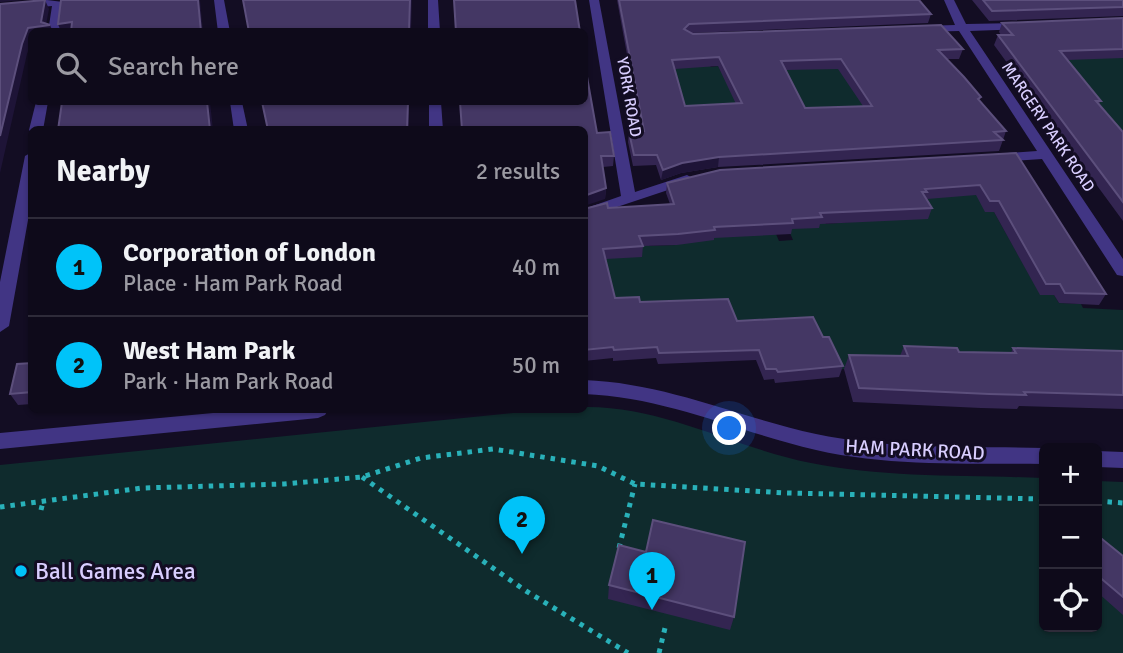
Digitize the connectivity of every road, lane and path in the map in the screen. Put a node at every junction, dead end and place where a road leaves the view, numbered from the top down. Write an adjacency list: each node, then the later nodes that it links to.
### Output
1 (219, 0): 8 (street)
2 (433, 0): 9 (street)
3 (594, 0): 22 (street, YORK ROAD)
4 (949, 0): 10 (street, MARGERY PARK ROAD)
5 (0, 8): 7 (street)
6 (1034, 25): 10 (street)
7 (55, 28)
8 (223, 28)
9 (434, 28)
10 (962, 28): 11 (street); 18 (street, MARGERY PARK ROAD)
11 (908, 30)
12 (41, 105): 15 (street)
13 (237, 105): 16 (street)
14 (435, 105): 17 (street)
15 (37, 126)
16 (240, 126)
17 (436, 126)
18 (1044, 155): 19 (street); 24 (street, MARGERY PARK ROAD)
19 (978, 159)
20 (705, 175): 22 (street)
21 (28, 177): 25 (street)
22 (629, 199): 23 (street)
23 (588, 213)
24 (1123, 271)
25 (0, 326)
26 (588, 387): 29 (street, HAM PARK ROAD)
27 (263, 413): 28 (street)
28 (0, 441)
29 (1039, 456)
30 (1102, 459): 31 (street)
31 (1123, 460)
32 (362, 477): 33 (path); 36 (path); 42 (path)
33 (635, 484): 34 (path); 40 (path)
34 (1039, 499)
35 (1102, 501): 37 (path)
36 (43, 502): 38 (path); 39 (path)
37 (1123, 503)
38 (0, 507)
39 (41, 510)
40 (619, 548)
41 (665, 628): 43 (path)
42 (628, 653)
43 (659, 653)

